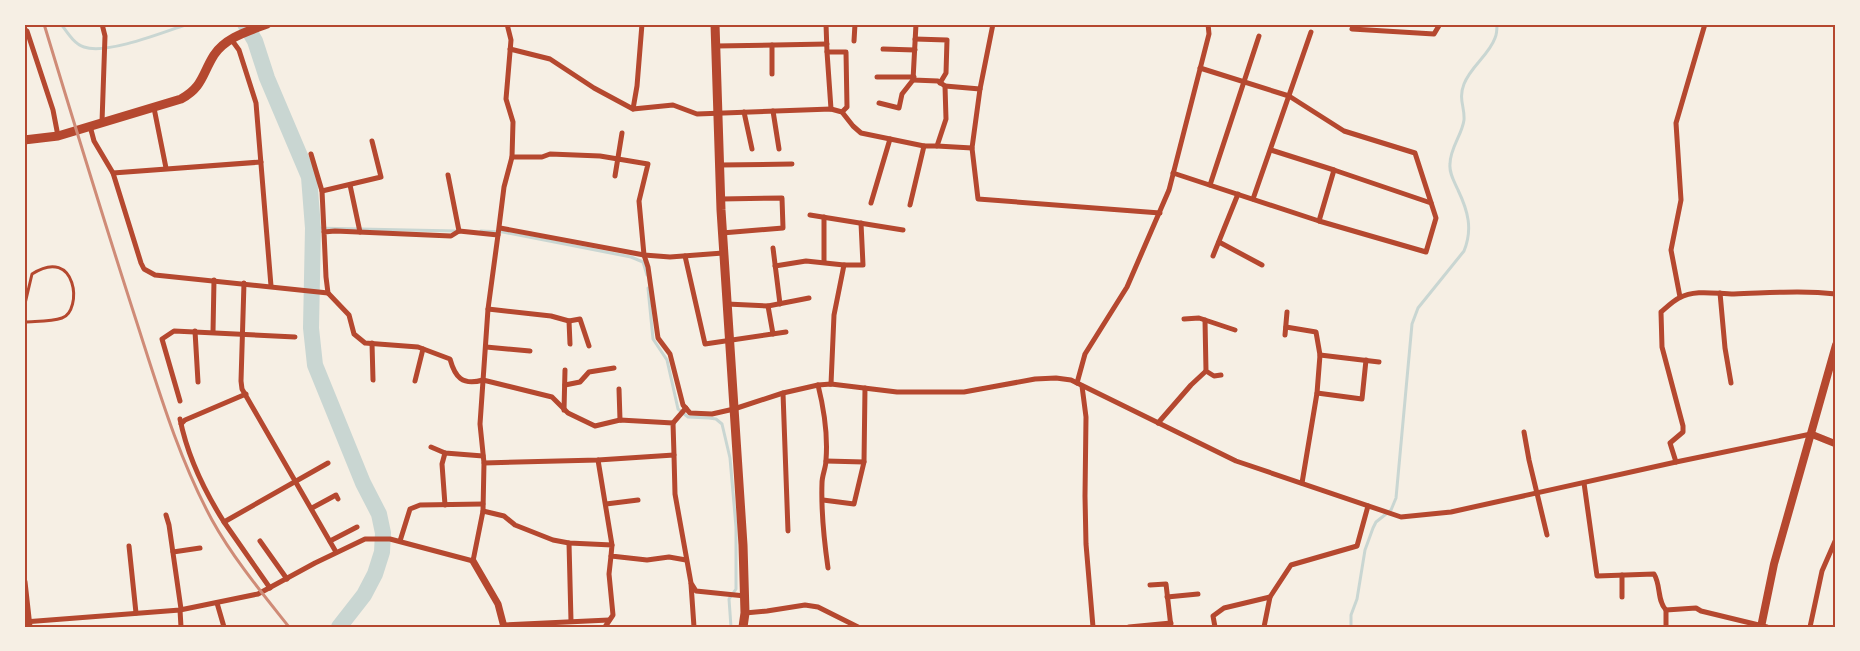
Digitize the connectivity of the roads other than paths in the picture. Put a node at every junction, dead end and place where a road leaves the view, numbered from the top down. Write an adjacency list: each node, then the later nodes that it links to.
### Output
1 (102, 24): 43 (street)
2 (267, 24): 17 (main road)
3 (507, 24): 23 (street)
4 (642, 24): 37 (street)
5 (715, 24): 22 (main road)
6 (826, 24): 20 (street)
7 (855, 24): 19 (street)
8 (916, 24): 18 (street)
9 (993, 24): 33 (street)
10 (1208, 24): 27 (street)
11 (1354, 24): 12 (street)
12 (1440, 24)
13 (1705, 24): 105 (street)
14 (24, 29): 46 (street)
15 (1311, 32): 34 (street)
16 (1259, 36): 31 (street)
17 (235, 38): 36 (main road); 59 (street)
18 (915, 39): 25 (street); 32 (street)
19 (854, 41)
20 (827, 44): 21 (street); 26 (street)
21 (772, 45): 22 (street); 28 (street)
22 (716, 46): 42 (main road)
23 (510, 49): 37 (street); 57 (street)
24 (883, 49): 25 (street)
25 (915, 50): 30 (street)
26 (827, 52): 38 (street); 41 (street)
27 (1200, 68): 31 (street); 65 (street)
28 (772, 74)
29 (877, 77): 30 (street)
30 (914, 79): 32 (street); 35 (street)
31 (1244, 82): 34 (street); 69 (street)
32 (942, 84): 33 (street); 51 (street)
33 (980, 89): 52 (street)
34 (1290, 96): 55 (street); 74 (street)
35 (879, 103)
36 (154, 108): 43 (main road); 62 (street)
37 (633, 109): 42 (street)
38 (831, 109): 39 (street); 41 (street)
39 (773, 111): 40 (street); 54 (street)
40 (744, 112): 42 (street); 53 (street)
41 (842, 112): 47 (street)
42 (718, 114): 61 (main road)
43 (102, 122): 44 (main road)
44 (89, 126): 46 (main road); 64 (street)
45 (622, 133): 58 (street)
46 (58, 136): 48 (main road)
47 (890, 139): 50 (street); 75 (street)
48 (24, 140)
49 (372, 141): 68 (street)
50 (924, 146): 51 (street); 76 (street)
51 (937, 146): 52 (street)
52 (972, 147): 77 (street)
53 (752, 149)
54 (779, 149)
55 (1271, 150): 63 (street); 73 (street)
56 (311, 154): 70 (street)
57 (512, 158): 58 (street); 82 (street)
58 (618, 159): 67 (street); 92 (street)
59 (261, 162): 62 (street); 101 (street)
60 (792, 164): 61 (street)
61 (720, 165): 72 (main road)
62 (166, 168): 64 (street)
63 (1334, 170): 74 (street); 80 (street)
64 (113, 173): 99 (street)
65 (1173, 173): 69 (street); 77 (street)
66 (448, 175): 84 (street)
67 (615, 176)
68 (350, 185): 70 (street); 86 (street)
69 (1210, 185): 71 (street)
70 (322, 191): 85 (street)
71 (1238, 194): 73 (street); 89 (street)
72 (721, 200): 87 (main road); 87 (street)
73 (1253, 200): 80 (street)
74 (1431, 202): 80 (street)
75 (871, 203)
76 (910, 205)
77 (1160, 213): 151 (street)
78 (810, 215): 79 (street)
79 (824, 217): 81 (street); 95 (street)
80 (1319, 221)
81 (861, 223): 83 (street); 96 (street)
82 (500, 228): 88 (street); 92 (street)
83 (903, 230)
84 (459, 231): 86 (street); 88 (street)
85 (324, 232): 86 (street); 102 (street)
86 (360, 232)
87 (722, 233): 91 (main road)
88 (498, 235): 111 (street)
89 (1220, 242): 94 (street); 97 (street)
90 (773, 248): 98 (street)
91 (723, 253): 93 (street); 107 (main road)
92 (644, 255): 93 (street); 158 (street)
93 (685, 256): 126 (street)
94 (1213, 256)
95 (824, 262): 96 (street); 98 (street)
96 (844, 265): 147 (street)
97 (1262, 265)
98 (775, 266): 108 (street)
99 (214, 280): 100 (street); 120 (street)
100 (244, 283): 101 (street); 122 (street)
101 (271, 286): 102 (street)
102 (326, 292): 127 (street)
103 (1720, 293): 104 (street); 105 (street); 132 (street)
104 (1836, 294)
105 (1680, 297): 174 (street)
106 (809, 298): 108 (street)
107 (726, 304): 109 (street); 126 (main road)
108 (780, 304): 109 (street)
109 (768, 306): 123 (street)
110 (24, 308): 116 (lane)
111 (488, 309): 115 (street); 131 (street)
112 (1287, 312): 117 (street)
113 (1184, 319): 114 (street)
114 (1205, 320): 118 (street); 141 (street)
115 (569, 321): 128 (street); 130 (street)
116 (24, 322)
117 (1286, 327): 124 (street); 136 (street)
118 (1235, 330)
119 (195, 331): 120 (street); 146 (street); 157 (street)
120 (213, 332): 122 (street)
121 (786, 332): 123 (street)
122 (242, 334): 125 (street); 156 (street)
123 (773, 334): 126 (street)
124 (1285, 335)
125 (294, 338)
126 (729, 341): 159 (main road)
127 (372, 343): 133 (street); 143 (street)
128 (570, 344)
129 (1836, 345): 165 (main road)
130 (589, 346)
131 (486, 347): 135 (street); 144 (street)
132 (1725, 348): 134 (street); 148 (street)
133 (423, 349): 144 (street); 145 (street)
134 (1716, 349)
135 (530, 351)
136 (1320, 356): 137 (street); 155 (street)
137 (1366, 360): 138 (street); 155 (street)
138 (1378, 362)
139 (614, 368): 149 (street)
140 (565, 370): 149 (street)
141 (1206, 371): 142 (street); 163 (street)
142 (1221, 375)
143 (373, 380)
144 (483, 380): 160 (street); 170 (street)
145 (415, 381)
146 (198, 382)
147 (831, 384): 150 (street); 152 (street)
148 (1731, 384)
149 (565, 385): 160 (street)
150 (818, 385): 154 (street); 172 (street)
151 (1079, 385): 152 (street); 163 (street); 236 (street)
152 (865, 388): 173 (street)
153 (619, 389): 161 (street)
154 (783, 393): 159 (street); 192 (street)
155 (1317, 393): 178 (street)
156 (246, 394): 177 (street); 190 (street)
157 (180, 400)
158 (686, 408): 159 (street); 162 (street)
159 (734, 409): 215 (main road)
160 (564, 410): 161 (street)
161 (620, 420): 162 (street)
162 (673, 423): 169 (street)
163 (1158, 423): 178 (street)
164 (1524, 432): 180 (street)
165 (1811, 434): 166 (street); 174 (street); 241 (main road)
166 (1836, 444)
167 (431, 447): 168 (street)
168 (445, 453): 170 (street); 185 (street)
169 (674, 455): 171 (street); 205 (street)
170 (483, 456): 176 (street)
171 (598, 460): 176 (street); 184 (street)
172 (826, 461): 173 (street); 183 (street)
173 (864, 462): 183 (street)
174 (1676, 462): 179 (street)
175 (328, 463): 177 (street)
176 (484, 463): 188 (street)
177 (296, 482): 187 (street); 190 (street)
178 (1302, 483): 186 (street)
179 (1584, 483): 180 (street); 208 (street)
180 (1537, 493): 186 (street); 193 (street)
181 (338, 499): 187 (street)
182 (638, 500): 184 (street)
183 (823, 500): 207 (street)
184 (606, 504): 199 (street)
185 (445, 505): 188 (street); 197 (street)
186 (1368, 506): 217 (street)
187 (312, 508): 194 (street)
188 (483, 508): 198 (street); 206 (street)
189 (166, 515): 202 (street)
190 (224, 522): 213 (street)
191 (357, 527): 194 (street)
192 (788, 531)
193 (1547, 535)
194 (330, 540): 203 (street)
195 (1836, 540): 242 (street)
196 (260, 541): 209 (street)
197 (400, 541): 203 (street); 206 (street)
198 (569, 543): 199 (street); 225 (street)
199 (612, 545): 204 (street)
200 (129, 546): 222 (street)
201 (200, 548): 202 (street)
202 (173, 552): 220 (street)
203 (336, 552): 209 (street)
204 (611, 556): 205 (street); 224 (street)
205 (686, 560): 211 (street)
206 (473, 561): 229 (street)
207 (828, 568)
208 (1622, 575): 218 (street); 221 (street)
209 (287, 579): 213 (street)
210 (24, 582): 226 (street)
211 (691, 583): 215 (street); 233 (street)
212 (1150, 585): 216 (street)
213 (270, 588): 219 (street)
214 (1198, 594): 216 (street)
215 (745, 596): 223 (main road)
216 (1167, 597): 228 (street)
217 (1270, 597): 238 (street); 239 (street)
218 (1622, 597)
219 (217, 603): 220 (street); 231 (street)
220 (181, 610): 222 (street); 230 (street)
221 (1666, 610): 240 (street); 241 (street)
222 (136, 613): 227 (street)
223 (745, 613): 234 (main road); 235 (street)
224 (609, 620): 225 (street); 232 (street)
225 (571, 621): 229 (street)
226 (27, 624): 227 (street)
227 (39, 624)
228 (1171, 625): 237 (street)
229 (504, 626)
230 (181, 627)
231 (224, 627)
232 (605, 627)
233 (694, 627)
234 (743, 627)
235 (858, 627)
236 (1093, 627)
237 (1129, 627)
238 (1215, 627)
239 (1264, 627)
240 (1666, 627)
241 (1763, 627)
242 (1810, 627)

